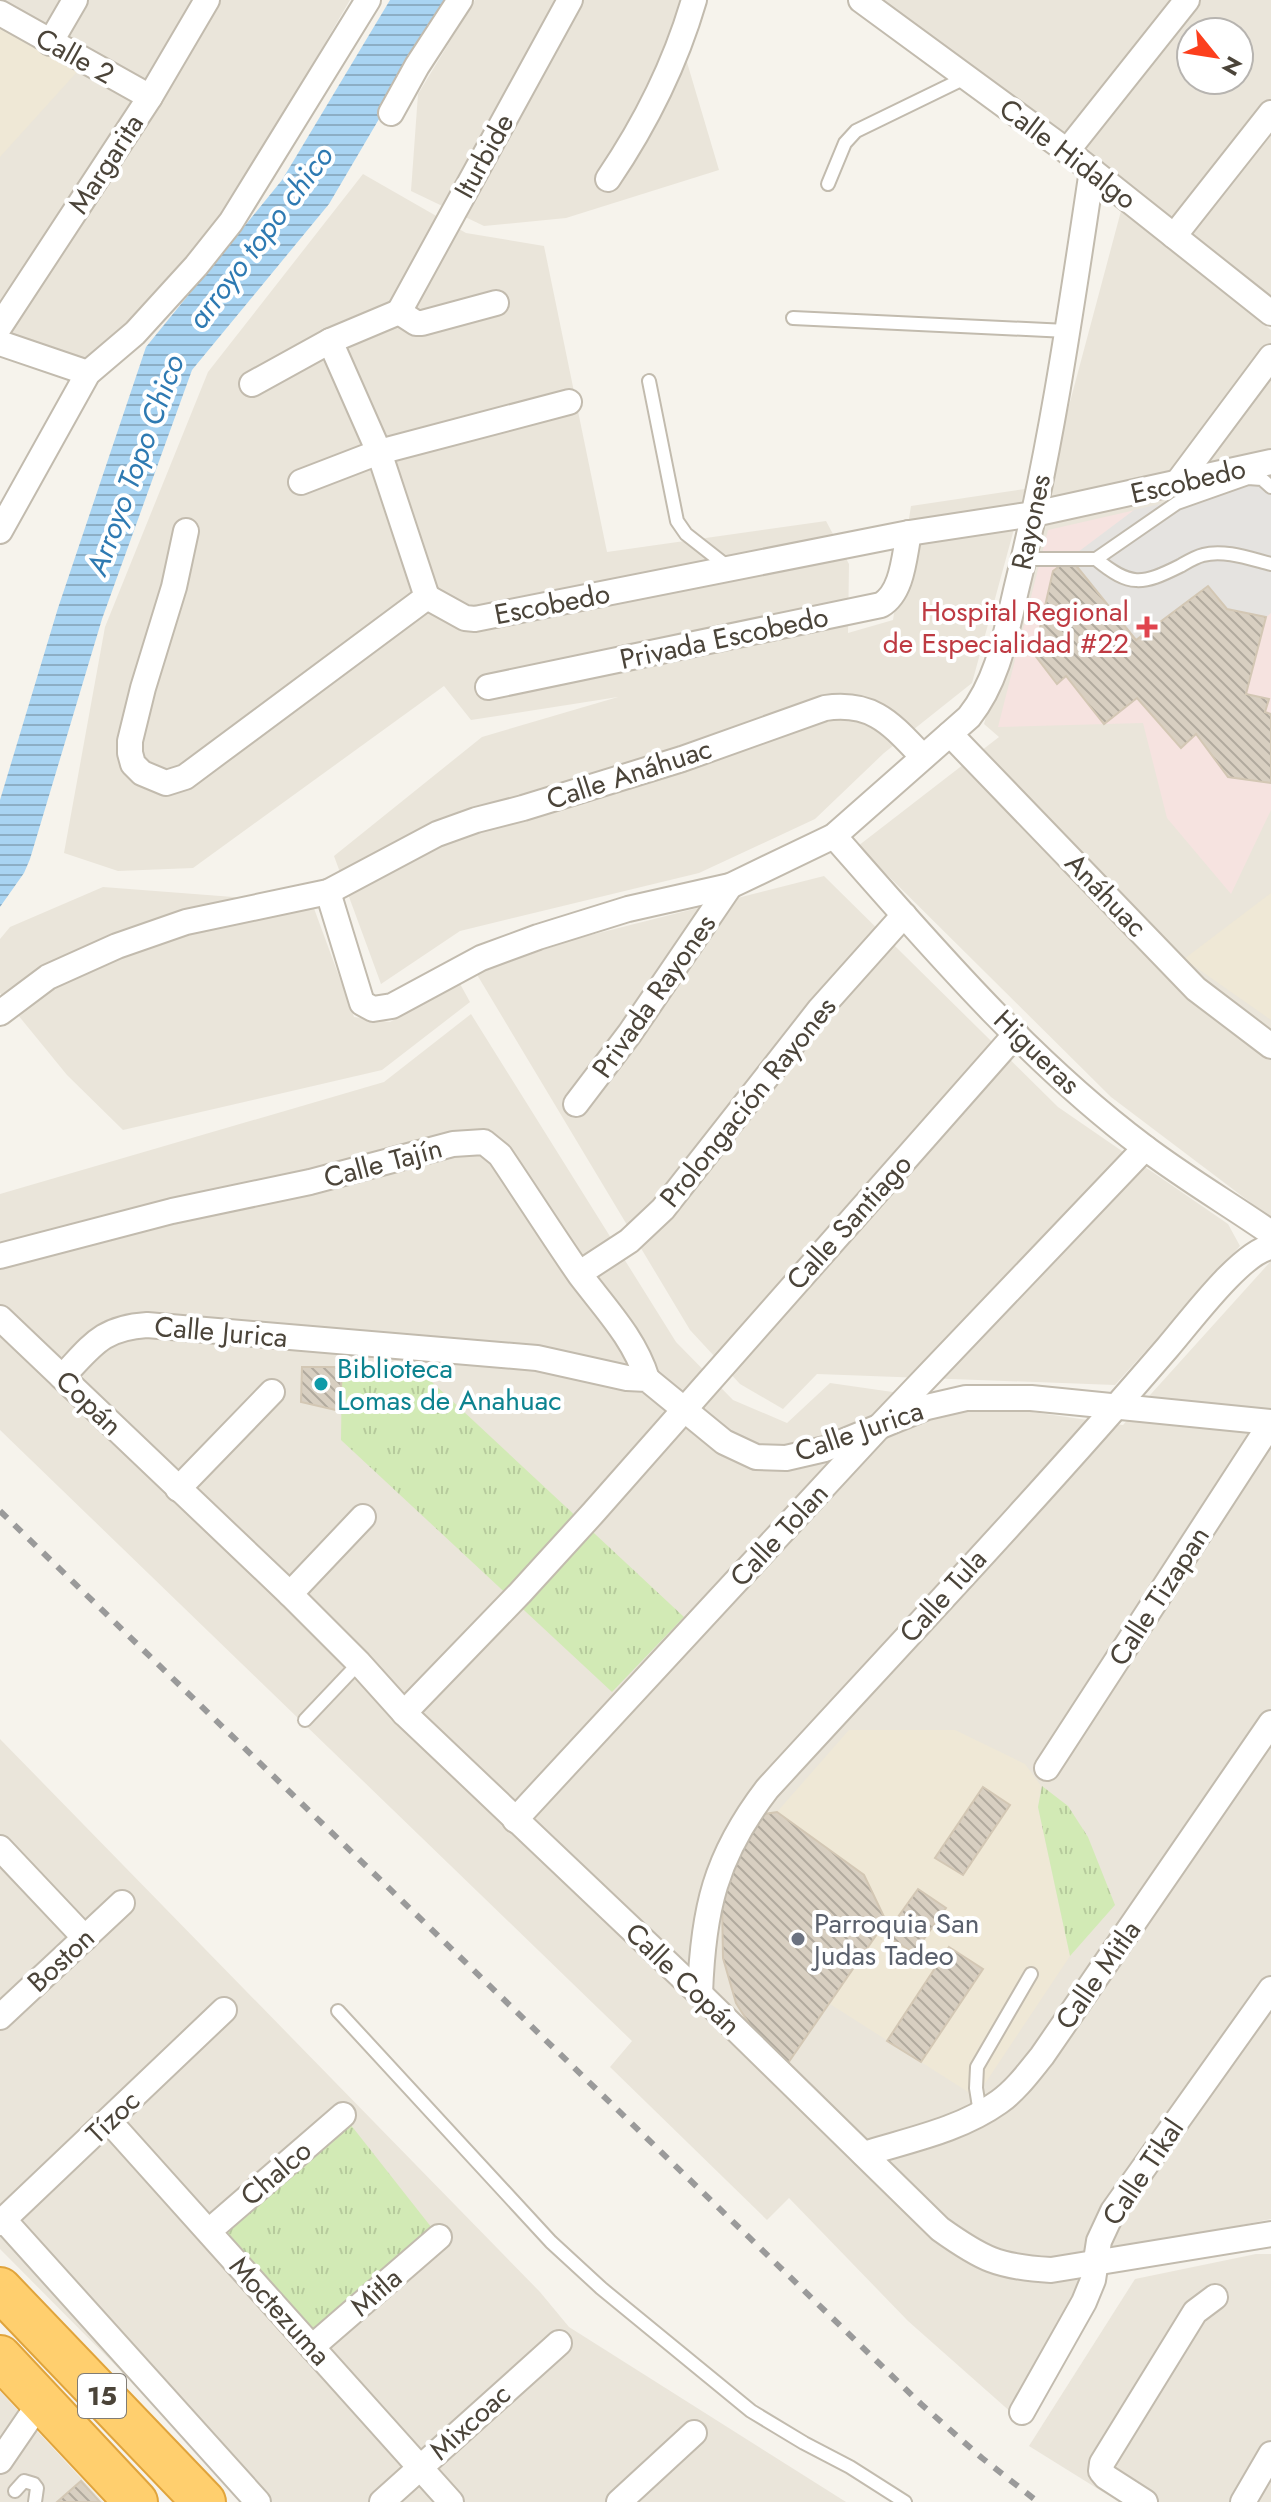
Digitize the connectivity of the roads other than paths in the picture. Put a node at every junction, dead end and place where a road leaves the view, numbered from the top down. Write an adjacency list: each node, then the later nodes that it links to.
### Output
1 (75, 0): 10 (street)
2 (207, 0): 12 (street, Margarita)
3 (368, 0): 29 (street)
4 (460, 0): 13 (street)
5 (570, 0): 21 (street, Iturbide)
6 (694, 0): 17 (street)
7 (861, 0): 11 (street, Calle Hidalgo)
8 (1187, 0): 15 (street)
9 (0, 13): 10 (street, Calle 2)
10 (50, 43): 12 (street, Calle 2)
11 (967, 77): 15 (street, Calle Hidalgo); 18 (lane)
12 (150, 97): 24 (street, Margarita)
13 (391, 113)
14 (1271, 113): 19 (street)
15 (1067, 151): 16 (street, Calle Hidalgo)
16 (1092, 170): 19 (street, Calle Hidalgo); 25 (street, Rayones)
17 (608, 179)
18 (828, 184)
19 (1174, 236): 22 (street, Calle Hidalgo)
20 (496, 303): 21 (street)
21 (399, 312): 26 (street)
22 (1271, 313)
23 (793, 318): 25 (lane)
24 (0, 326)
25 (1067, 331): 38 (street, Rayones)
26 (330, 341): 31 (street); 33 (street)
27 (0, 343): 29 (street)
28 (1271, 357): 36 (street)
29 (88, 373): 39 (street)
30 (649, 381): 45 (lane)
31 (252, 384)
32 (569, 402): 33 (street)
33 (379, 452): 35 (street); 46 (street)
34 (1271, 462): 36 (street, Escobedo)
35 (301, 482)
36 (1177, 483): 38 (street, Escobedo)
37 (1271, 487): 43 (lane)
38 (1034, 514): 41 (street, Escobedo); 42 (street, Rayones)
39 (0, 531)
40 (186, 531): 46 (street)
41 (909, 533): 45 (street, Escobedo); 47 (street, Privada Escobedo)
42 (1024, 559): 43 (lane); 48 (street, Rayones)
43 (1096, 559): 44 (lane)
44 (1271, 564)
45 (731, 569): 46 (street, Escobedo)
46 (427, 597)
47 (488, 687)
48 (950, 734): 49 (street, Rayones); 56 (street, Anáhuac)
49 (923, 757): 50 (street, Rayones); 52 (street, Calle Anáhuac)
50 (834, 836): 51 (street, Rayones); 53 (street, Higueras)
51 (730, 886): 52 (street); 57 (street, Privada Rayones)
52 (328, 892): 54 (street, Calle Anáhuac)
53 (904, 915): 55 (street, Higueras); 62 (street, Prolongación Rayones)
54 (1, 1012)
55 (1016, 1034): 58 (street, Higueras); 68 (street, Calle Santiago)
56 (1271, 1046)
57 (576, 1104)
58 (1145, 1148): 59 (street, Higueras); 70 (street, Calle Tolan)
59 (1271, 1233)
60 (1271, 1247): 67 (street, Calle Tula)
61 (0, 1256): 62 (street, Calle Tajín)
62 (580, 1273): 65 (street, Calle Tajín)
63 (0, 1318): 64 (street, Copán)
64 (62, 1377): 65 (street, Calle Jurica); 71 (street, Copán)
65 (647, 1379): 68 (street, Calle Jurica)
66 (272, 1392): 71 (street)
67 (1115, 1408): 69 (street, Calle Jurica); 70 (street, Calle Jurica); 85 (street, Calle Tula)
68 (681, 1410): 70 (street, Calle Jurica); 75 (street, Calle Santiago)
69 (1271, 1423): 78 (street, Calle Tizapan)
70 (878, 1428): 79 (street, Calle Tolan)
71 (178, 1489): 73 (street, Calle Copán)
72 (363, 1517): 73 (street)
73 (290, 1594): 74 (street, Calle Copán)
74 (359, 1663): 75 (street, Calle Copán); 76 (lane)
75 (404, 1713): 79 (street, Calle Copán)
76 (305, 1720)
77 (1271, 1723): 89 (street, Calle Mitla)
78 (1047, 1768)
79 (515, 1820): 85 (street, Calle Copán)
80 (0, 1848): 82 (street)
81 (122, 1903): 82 (street, Boston)
82 (85, 1938): 88 (street, Boston)
83 (1031, 1974): 89 (lane)
84 (1271, 1989): 97 (street, Calle Tikal)
85 (700, 1994): 92 (street, Calle Copán)
86 (224, 2010): 91 (street, Tízoc)
87 (338, 2011): 117 (lane)
88 (0, 2017)
89 (980, 2113): 92 (street, Calle Mitla)
90 (343, 2115): 94 (street, Chalco)
91 (109, 2121): 93 (street, Tízoc); 94 (street, Moctezuma)
92 (864, 2154): 97 (street, Calle Copán)
93 (2, 2222): 113 (street)
94 (209, 2231): 101 (street, Moctezuma)
95 (1271, 2234): 97 (street, Calle Copán)
96 (439, 2237): 101 (street, Mitla)
97 (1096, 2264): 104 (street, Calle Tikal)
98 (0, 2289): 112 (highway, 15)
99 (1215, 2297): 118 (street)
100 (559, 2343): 108 (street, Mixcoac)
101 (312, 2347): 108 (street, Moctezuma)
102 (0, 2357): 103 (highway, 15)
103 (41, 2401): 107 (street); 110 (highway, 15)
104 (1022, 2412)
105 (694, 2433): 116 (street)
106 (1271, 2454): 119 (street)
107 (0, 2461)
108 (420, 2467): 114 (street, Mixcoac); 115 (street, Moctezuma)
109 (15, 2491): 111 (lane)
110 (129, 2500)
111 (35, 2502)
112 (204, 2502)
113 (258, 2502)
114 (382, 2502)
115 (451, 2502)
116 (619, 2502)
117 (905, 2502)
118 (1145, 2502)
119 (1243, 2502)

